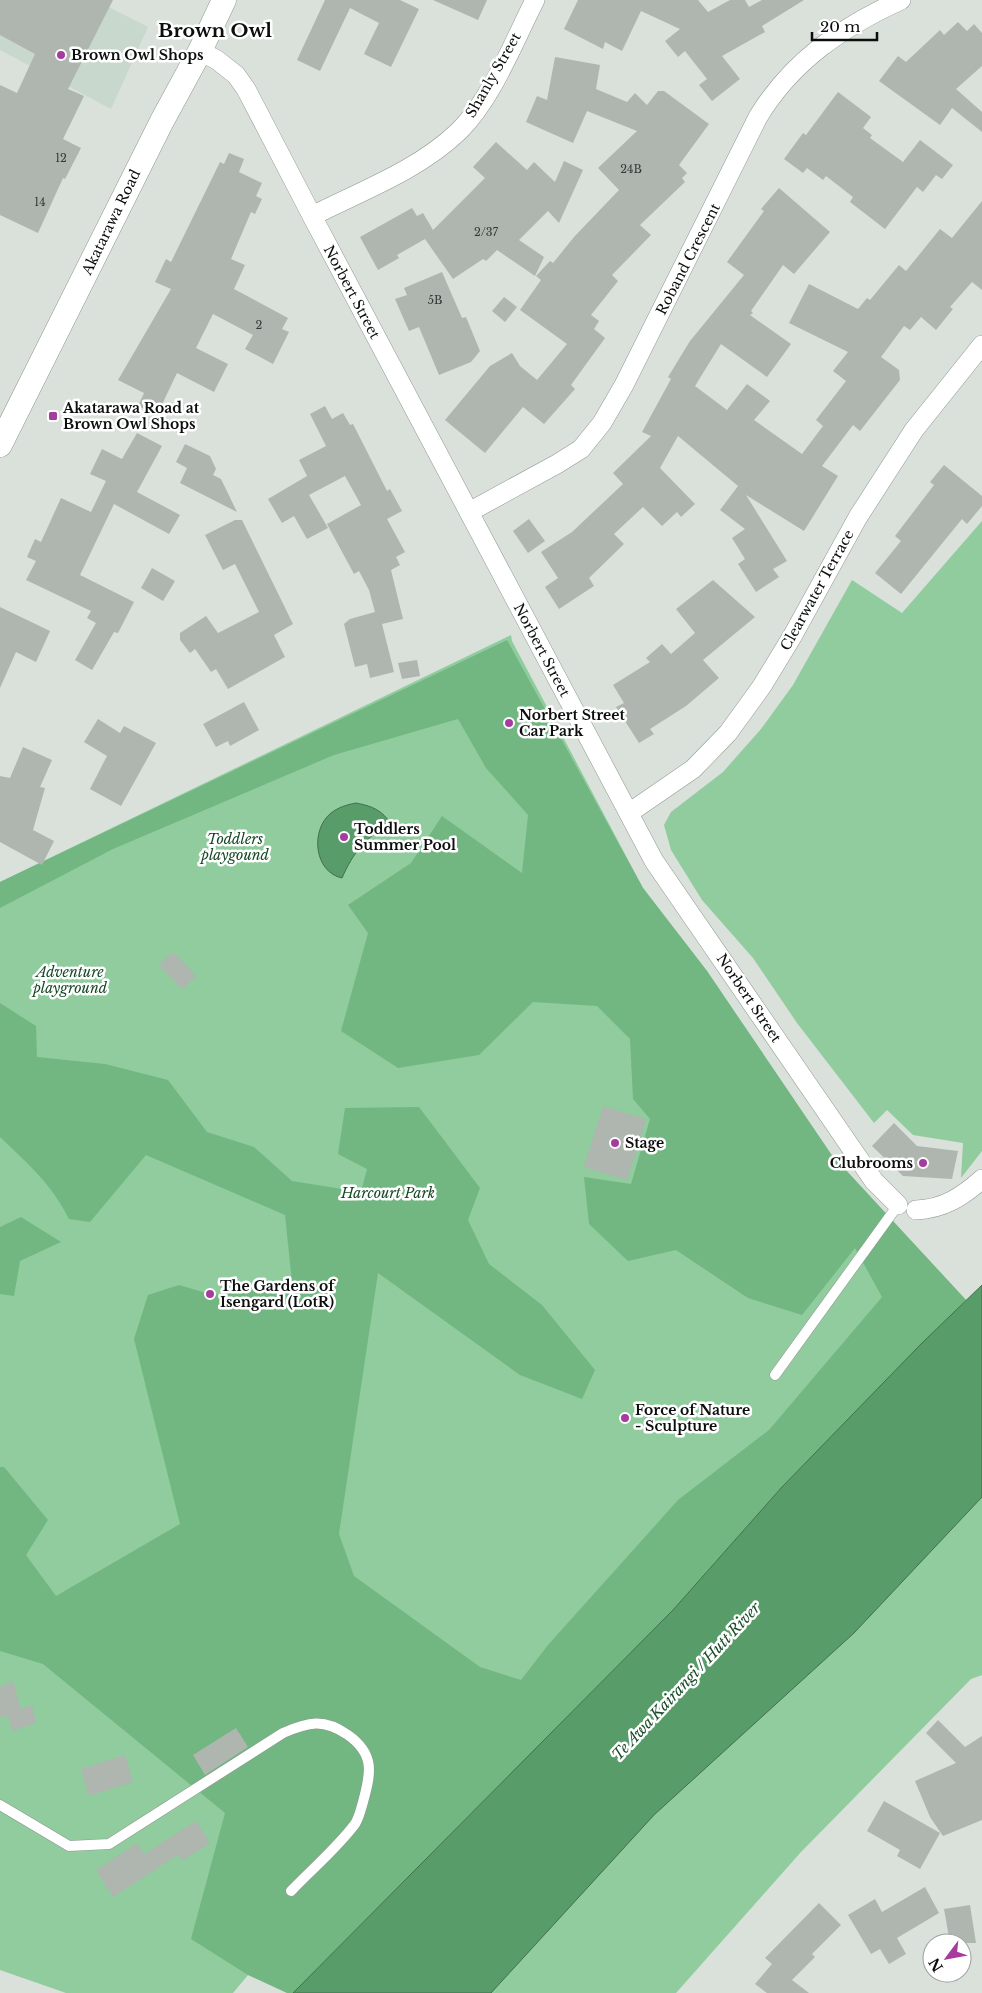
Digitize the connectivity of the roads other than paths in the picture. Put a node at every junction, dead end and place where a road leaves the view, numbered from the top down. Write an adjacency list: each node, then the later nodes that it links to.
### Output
1 (224, 0): 4 (street, Akatarawa Road)
2 (535, 0): 5 (street, Shanly Street)
3 (901, 0): 8 (street, Roband Crescent)
4 (200, 51): 5 (street, Norbert Street); 7 (street, Akatarawa Road)
5 (312, 216): 8 (street, Norbert Street)
6 (982, 345): 9 (street, Clearwater Terrace)
7 (0, 445)
8 (469, 512): 9 (street, Norbert Street)
9 (630, 813): 11 (street, Norbert Street)
10 (982, 1179): 11 (street)
11 (907, 1207): 12 (lane)
12 (775, 1375)
13 (0, 1805): 14 (lane)
14 (291, 1891)

